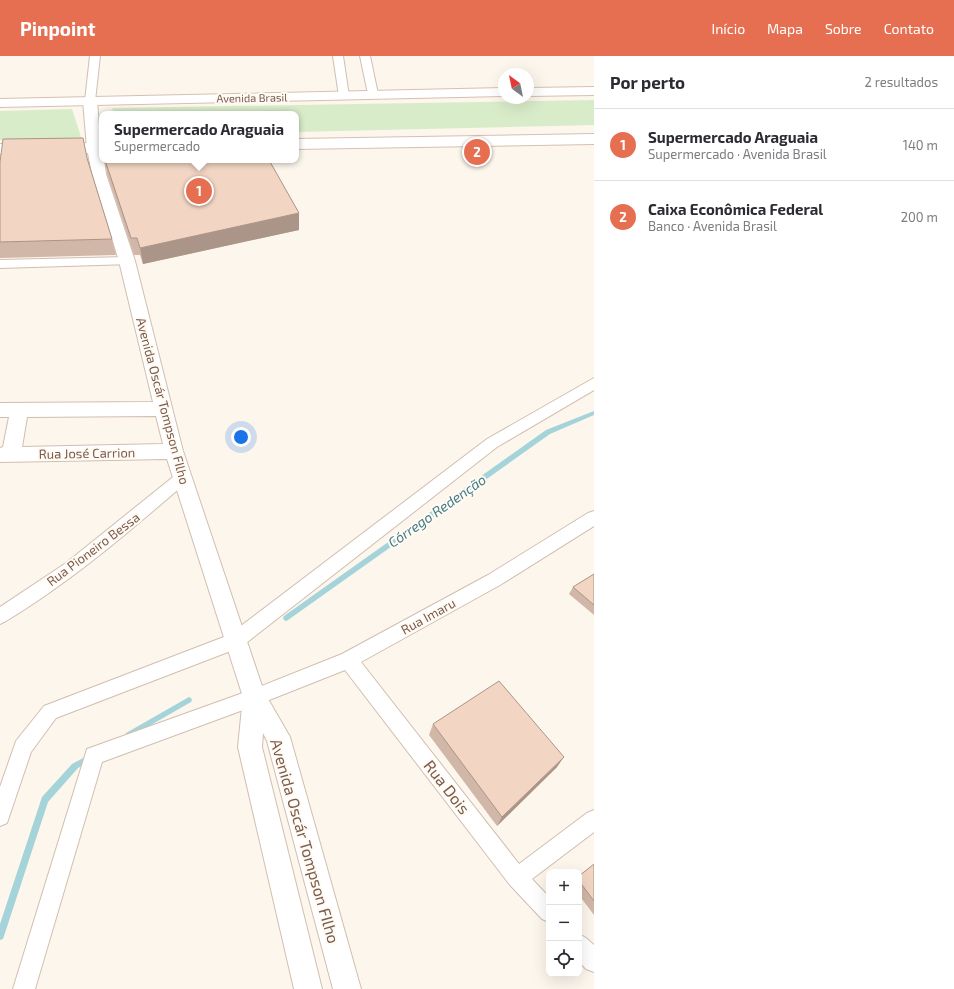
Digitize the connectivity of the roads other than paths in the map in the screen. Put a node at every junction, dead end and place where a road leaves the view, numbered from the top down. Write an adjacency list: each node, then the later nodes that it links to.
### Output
1 (95, 56): 9 (street)
2 (338, 56): 8 (street)
3 (365, 56): 7 (street)
4 (594, 91): 6 (main road)
5 (498, 92): 7 (main road, Avenida Brasil)
6 (534, 92)
7 (373, 94): 8 (main road, Avenida Brasil)
8 (344, 96): 9 (main road, Avenida Brasil)
9 (90, 101): 10 (main road, Avenida Brasil); 13 (street, Avenida Oscár Tompson FIlho)
10 (0, 103)
11 (594, 139): 12 (main road)
12 (299, 144)
13 (98, 148): 14 (main road); 15 (street, Avenida Oscár Tompson FIlho)
14 (0, 149)
15 (99, 161)
16 (99, 163): 17 (street, Avenida Oscár Tompson FIlho)
17 (127, 261): 18 (street); 20 (street, Avenida Oscár Tompson FIlho)
18 (0, 264)
19 (594, 383): 28 (street)
20 (163, 409): 22 (street); 23 (street, Avenida Oscár Tompson FIlho)
21 (0, 410): 22 (street)
22 (19, 410): 24 (street)
23 (174, 451): 24 (street, Rua José Carrion); 25 (street, Avenida Oscár Tompson FIlho)
24 (5, 455)
25 (182, 477): 27 (street, Rua Pioneiro Bessa); 28 (street, Avenida Oscár Tompson FIlho)
26 (594, 518): 29 (street, Rua Imaru)
27 (0, 616)
28 (235, 641): 30 (street, Avenida Oscár Tompson FIlho); 31 (street)
29 (348, 660): 30 (street, Rua Imaru); 33 (street, Rua Dois)
30 (254, 697): 37 (street, Rua Imaru); 38 (street, Avenida Oscár Tompson FIlho); 39 (street, Avenida Oscár Tompson FIlho)
31 (0, 816)
32 (594, 820): 33 (street)
33 (517, 878): 34 (street, Rua Dois)
34 (546, 909)
35 (582, 948): 36 (street)
36 (594, 961)
37 (24, 989)
38 (308, 989)
39 (347, 989)

